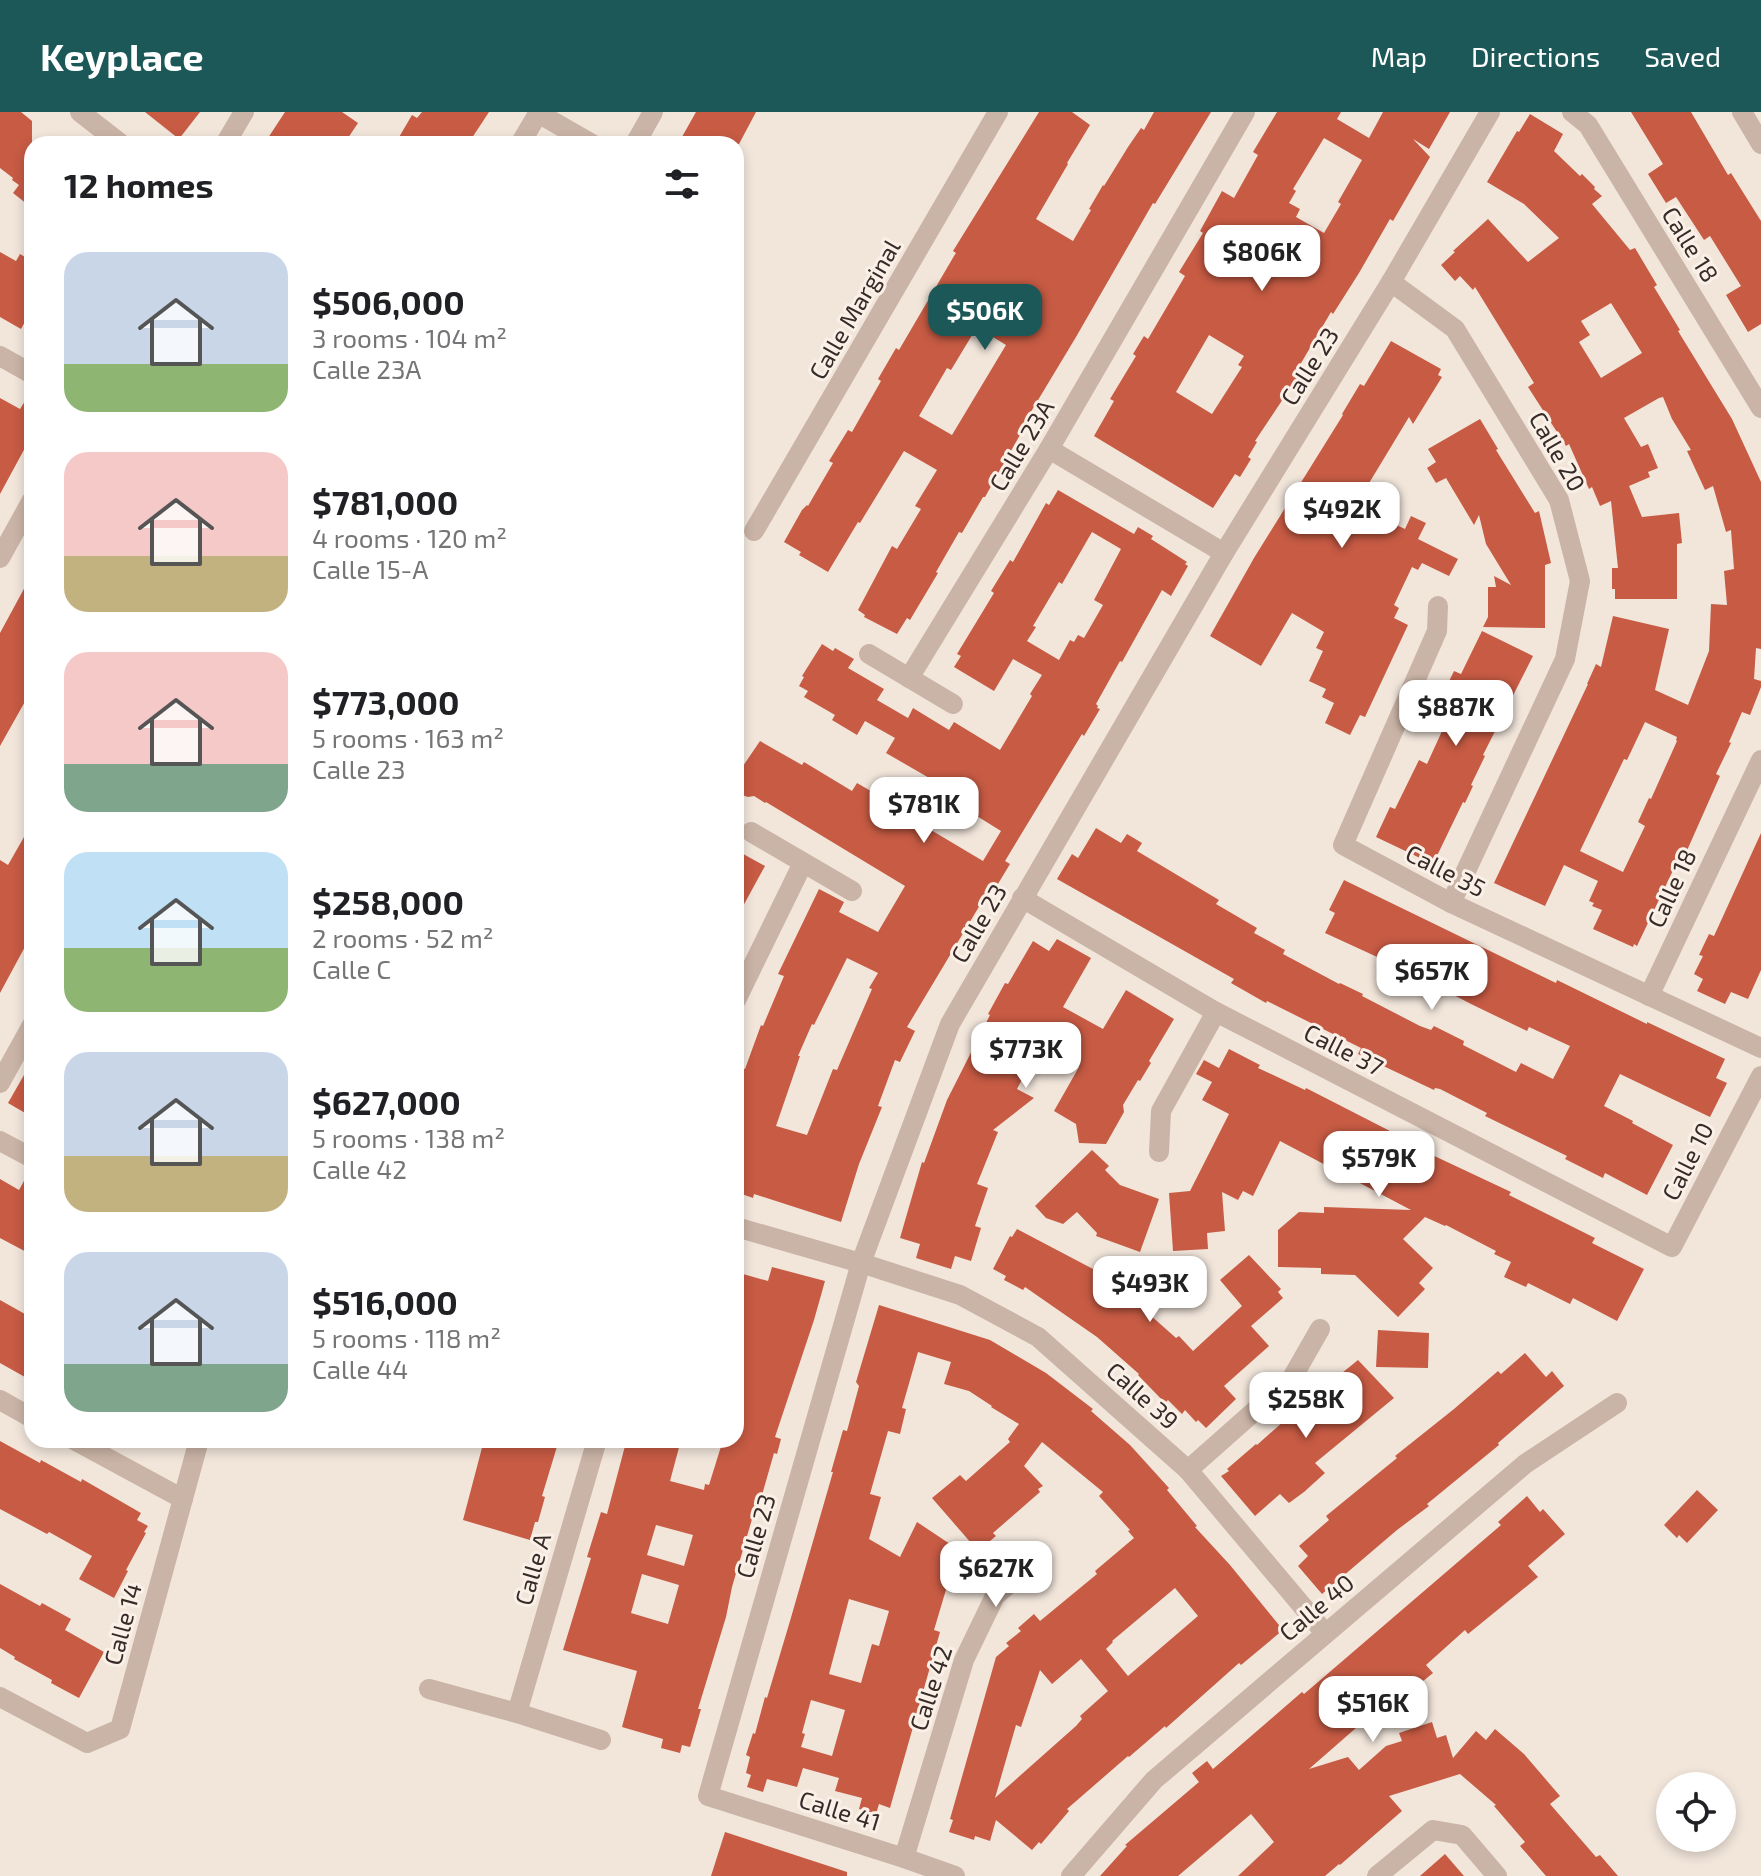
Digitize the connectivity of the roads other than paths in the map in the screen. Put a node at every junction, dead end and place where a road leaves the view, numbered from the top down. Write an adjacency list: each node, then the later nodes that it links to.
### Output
1 (80, 112): 10 (street)
2 (244, 112): 11 (street)
3 (539, 112): 12 (street); 13 (street)
4 (653, 112): 14 (street)
5 (998, 112): 22 (street, Calle Marginal)
6 (1245, 112): 20 (street, Calle 23A)
7 (1490, 112): 16 (street, Calle 23)
8 (1572, 112): 19 (street, Calle 18)
9 (1742, 112): 15 (street)
10 (111, 136)
11 (230, 136)
12 (525, 136)
13 (579, 136)
14 (640, 136)
15 (1761, 144)
16 (1391, 282): 23 (street, Calle 23); 34 (street, Calle 20)
17 (0, 356): 18 (street)
18 (24, 370)
19 (1761, 408)
20 (1049, 449): 23 (street); 27 (street, Calle 23A)
21 (24, 514): 24 (street)
22 (754, 531)
23 (1224, 553): 33 (street, Calle 23)
24 (0, 558)
25 (1438, 606): 34 (street, Calle 35)
26 (869, 654): 27 (street)
27 (909, 678): 28 (street)
28 (953, 704)
29 (1761, 760): 36 (street, Calle 18)
30 (751, 832): 31 (street)
31 (803, 863): 32 (street); 35 (street)
32 (852, 891)
33 (1022, 898): 37 (street, Calle 37); 47 (street, Calle 23)
34 (1451, 903): 36 (street, Calle 35)
35 (744, 984)
36 (1649, 996): 39 (street, Calle 35)
37 (1216, 1012): 43 (street); 46 (street, Calle 37)
38 (24, 1040): 41 (street)
39 (1761, 1048)
40 (1761, 1076): 46 (street, Calle 10)
41 (0, 1083)
42 (0, 1141): 44 (street)
43 (1159, 1152)
44 (24, 1154)
45 (744, 1229): 47 (street, Calle 39)
46 (1648, 1235)
47 (861, 1263): 55 (street, Calle 39); 63 (street, Calle 23)
48 (1320, 1329): 55 (street)
49 (0, 1400): 51 (street)
50 (1617, 1403): 58 (street, Calle 40)
51 (24, 1414)
52 (89, 1448): 56 (street)
53 (197, 1448): 56 (street, Calle 14)
54 (595, 1448): 61 (street, Calle A)
55 (1188, 1470): 58 (street, Calle 39)
56 (183, 1499): 60 (street, Calle 14)
57 (1041, 1556): 64 (street, Calle 42)
58 (1325, 1633): 66 (street, Calle 40)
59 (429, 1689): 61 (street)
60 (0, 1697)
61 (517, 1713): 62 (street)
62 (601, 1740)
63 (708, 1796): 64 (street, Calle 41)
64 (904, 1858): 65 (street, Calle 41)
65 (955, 1876)
66 (1071, 1876)
67 (1377, 1876): 68 (street)
68 (1497, 1876)

